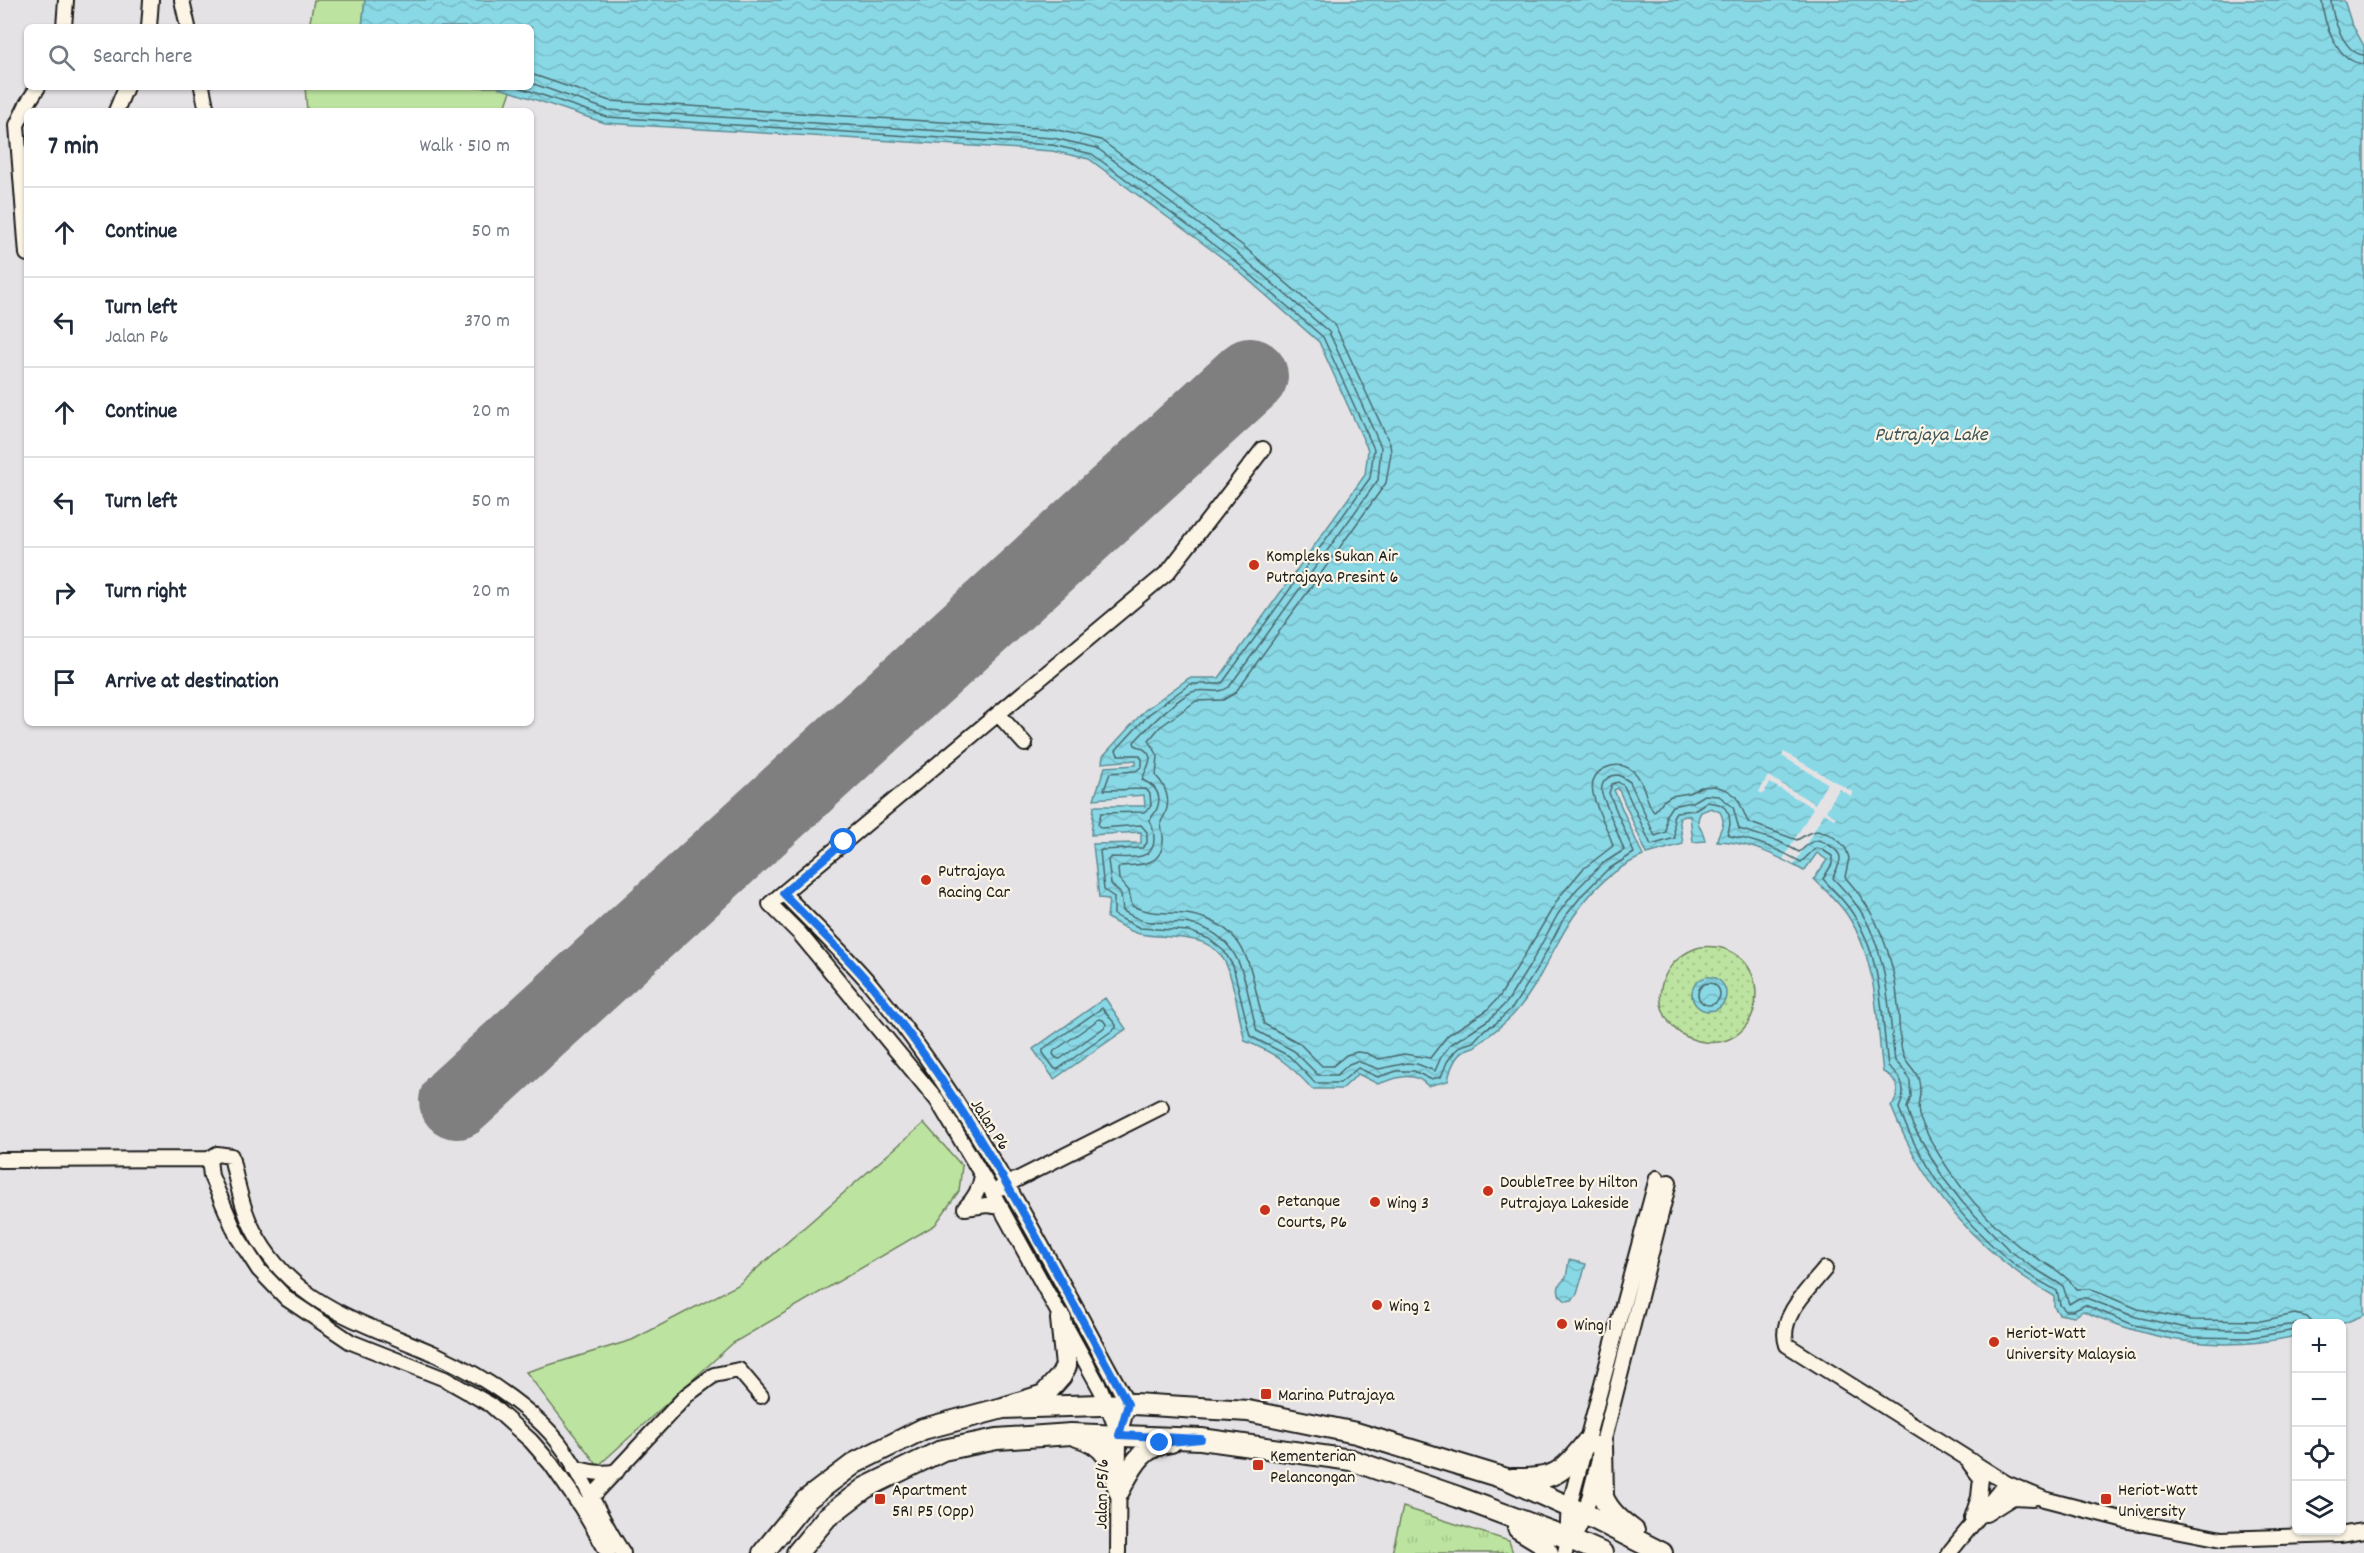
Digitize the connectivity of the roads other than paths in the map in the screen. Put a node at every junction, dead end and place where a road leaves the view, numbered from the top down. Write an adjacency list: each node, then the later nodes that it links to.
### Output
1 (66, 0): 4 (street)
2 (151, 0): 5 (street)
3 (182, 0): 6 (street)
4 (64, 24)
5 (149, 24)
6 (187, 24)
7 (36, 90): 10 (street)
8 (125, 90): 11 (street)
9 (203, 90): 12 (street)
10 (25, 108)
11 (117, 108)
12 (206, 108)
13 (24, 110): 14 (street)
14 (23, 144): 15 (street)
15 (24, 172)
16 (1263, 449): 17 (street)
17 (998, 714): 18 (street); 19 (street)
18 (1025, 744)
19 (783, 893): 23 (street, Jalan P6); 25 (street, Jalan P6)
20 (1161, 1107): 25 (street)
21 (209, 1159): 22 (street); 38 (street); 45 (street)
22 (0, 1160)
23 (982, 1176): 26 (street, Jalan P6); 27 (street)
24 (1663, 1180): 36 (street)
25 (1008, 1184): 26 (street); 31 (street, Jalan P6)
26 (992, 1192): 27 (street, Jalan P6)
27 (1001, 1207): 29 (street, Jalan P6)
28 (1825, 1269): 37 (street)
29 (1061, 1319): 31 (street, Jalan P6); 32 (street)
30 (761, 1396): 39 (street)
31 (1118, 1404): 32 (street); 34 (street, Jalan P5/6); 40 (street)
32 (1003, 1408): 53 (street)
33 (1071, 1434): 34 (street); 42 (street); 54 (street)
34 (1119, 1435): 35 (street); 42 (street, Jalan P5/6)
35 (1201, 1439): 42 (street); 43 (street)
36 (1595, 1443): 40 (street); 46 (street); 58 (street)
37 (1963, 1455): 41 (street); 47 (street)
38 (574, 1468): 39 (street); 45 (street)
39 (617, 1471): 45 (street)
40 (1507, 1479): 46 (street)
41 (2006, 1483): 44 (street); 47 (street)
42 (1119, 1491): 55 (street, Jalan P5/6)
43 (1458, 1497): 49 (street); 56 (street)
44 (2044, 1499): 47 (street); 50 (street)
45 (587, 1503): 51 (street); 52 (street)
46 (1577, 1510): 49 (street); 58 (street)
47 (1970, 1526): 59 (street)
48 (2364, 1531): 50 (street)
49 (1567, 1546): 57 (street)
50 (2222, 1546)
51 (608, 1553)
52 (623, 1553)
53 (763, 1553)
54 (797, 1553)
55 (1118, 1553)
56 (1548, 1553)
57 (1602, 1553)
58 (1662, 1553)
59 (1948, 1553)

